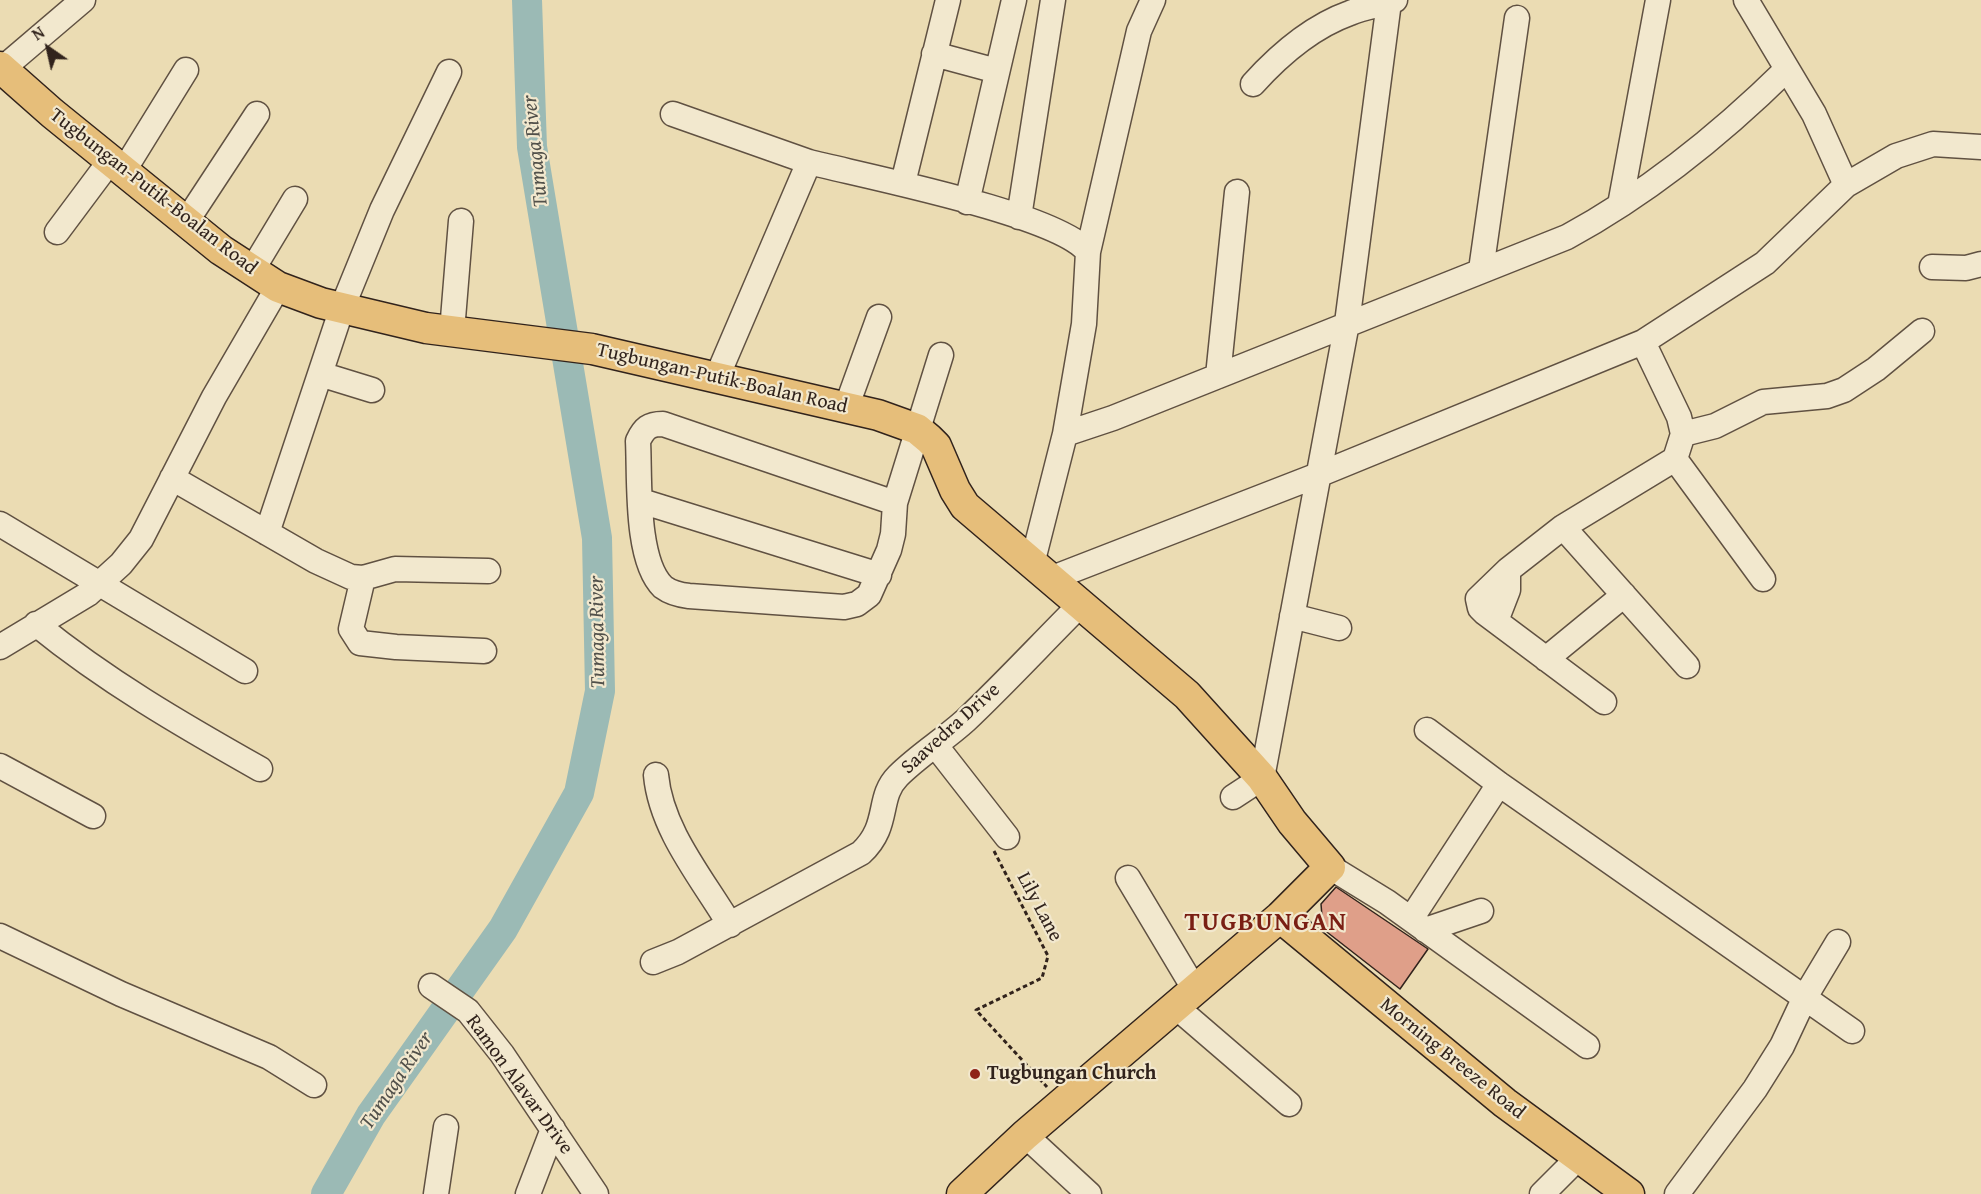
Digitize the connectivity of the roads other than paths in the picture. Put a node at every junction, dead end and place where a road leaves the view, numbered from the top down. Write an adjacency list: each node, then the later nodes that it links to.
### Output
1 (83, 0): 11 (street)
2 (948, 0): 10 (street)
3 (1014, 0): 14 (street)
4 (1053, 0): 28 (street)
5 (1153, 0): 32 (street)
6 (1658, 0): 27 (street)
7 (1746, 0): 12 (street)
8 (1392, 1): 16 (street); 40 (street)
9 (1517, 18): 35 (street)
10 (934, 54): 14 (street); 22 (street)
11 (1, 68): 21 (main road, Tugbungan-Putik-Boalan Road)
12 (1787, 69): 23 (street); 27 (street)
13 (186, 70): 21 (street)
14 (997, 71): 26 (street)
15 (449, 72): 38 (street)
16 (1253, 84)
17 (257, 114): 30 (street)
18 (673, 114): 20 (street)
19 (1981, 147): 23 (street)
20 (809, 162): 22 (street); 47 (street)
21 (117, 166): 30 (main road, Tugbungan-Putik-Boalan Road); 31 (street)
22 (903, 183): 26 (street)
23 (1845, 185): 43 (street)
24 (1237, 192): 46 (street)
25 (295, 199): 36 (street)
26 (967, 202): 28 (street)
27 (1620, 205): 35 (street)
28 (1019, 217): 32 (street)
29 (461, 221): 41 (street)
30 (186, 222): 36 (main road, Tugbungan-Putik-Boalan Road)
31 (57, 232)
32 (1088, 252): 51 (street)
33 (1981, 264): 34 (street)
34 (1932, 267)
35 (1481, 270): 40 (street)
36 (251, 272): 37 (main road, Tugbungan-Putik-Boalan Road)
37 (278, 287): 38 (main road, Tugbungan-Putik-Boalan Road); 55 (street)
38 (342, 308): 41 (main road, Tugbungan-Putik-Boalan Road); 45 (street)
39 (879, 317): 49 (street)
40 (1347, 323): 46 (street); 54 (street)
41 (452, 331): 47 (main road, Tugbungan-Putik-Boalan Road)
42 (1922, 331): 52 (street)
43 (1643, 342): 52 (street); 54 (street)
44 (941, 355): 50 (street)
45 (320, 374): 48 (street); 60 (street)
46 (1218, 376): 51 (street)
47 (717, 377): 49 (main road, Tugbungan-Putik-Boalan Road)
48 (372, 390)
49 (846, 408): 50 (main road, Tugbungan-Putik-Boalan Road)
50 (917, 429): 57 (street); 62 (main road, Tugbungan-Putik-Boalan Road)
51 (1065, 434): 62 (street)
52 (1683, 434): 53 (street)
53 (1675, 459): 59 (street); 65 (street)
54 (1318, 475): 62 (street); 69 (street)
55 (172, 478): 60 (street); 66 (street)
56 (641, 501): 57 (street); 63 (street); 63 (street)
57 (895, 503): 63 (street)
58 (0, 524): 66 (street)
59 (1563, 527): 67 (street); 74 (street)
60 (267, 533): 64 (street)
61 (488, 571): 64 (street)
62 (1041, 572): 68 (main road, Tugbungan-Putik-Boalan Road)
63 (879, 575)
64 (363, 578): 73 (street)
65 (1762, 579)
66 (101, 584): 70 (street); 76 (street)
67 (1624, 596): 74 (street); 75 (street)
68 (1080, 605): 79 (street, Saavedra Drive); 83 (main road, Tugbungan-Putik-Boalan Road)
69 (1292, 616): 71 (street); 83 (street)
70 (36, 624): 72 (street); 81 (street)
71 (1339, 628)
72 (0, 647)
73 (484, 651)
74 (1546, 659): 77 (street)
75 (1687, 666)
76 (245, 671)
77 (1604, 702)
78 (1426, 730): 84 (street)
79 (936, 746): 87 (street); 93 (street, Saavedra Drive)
80 (0, 766): 86 (street)
81 (260, 769)
82 (656, 775): 93 (street)
83 (1262, 778): 85 (street); 88 (main road, Tugbungan-Putik-Boalan Road)
84 (1499, 784): 92 (street); 98 (street)
85 (1233, 797)
86 (93, 816)
87 (1007, 837)
88 (1330, 867): 91 (main road); 92 (street)
89 (1128, 879): 99 (street)
90 (1481, 911): 92 (street)
91 (1280, 917): 99 (main road); 107 (main road, Morning Breeze Road)
92 (1418, 924): 101 (street)
93 (730, 925): 96 (street, Saavedra Drive)
94 (0, 936): 102 (street)
95 (1838, 942): 98 (street)
96 (653, 962)
97 (431, 986): 105 (street, Ramon Alavar Drive)
98 (1805, 997): 100 (street); 115 (street)
99 (1185, 998): 103 (street); 106 (main road)
100 (1852, 1031)
101 (1587, 1046)
102 (314, 1085)
103 (1289, 1104)
104 (446, 1127): 109 (street)
105 (553, 1130): 110 (street); 111 (street, Ramon Alavar Drive)
106 (1025, 1135): 108 (main road); 112 (street)
107 (1578, 1158): 113 (street); 114 (main road, Morning Breeze Road)
108 (971, 1192)
109 (436, 1194)
110 (528, 1194)
111 (596, 1194)
112 (1089, 1194)
113 (1542, 1194)
114 (1629, 1194)
115 (1677, 1194)

